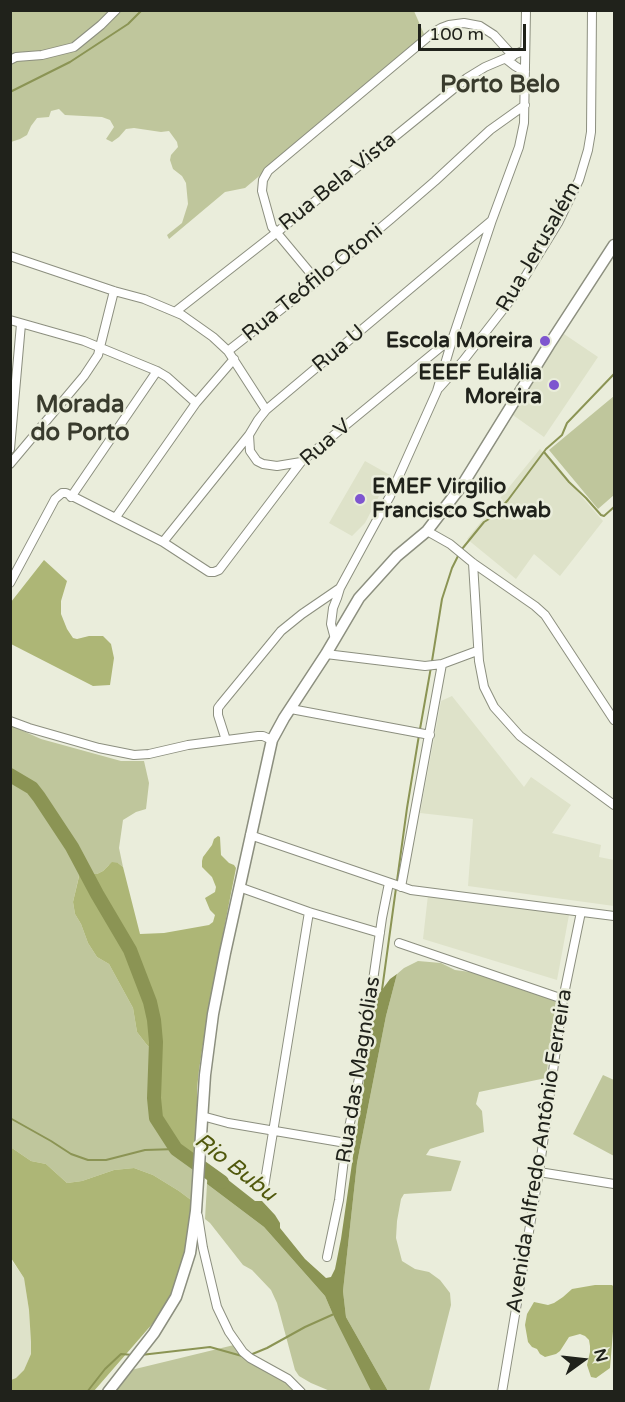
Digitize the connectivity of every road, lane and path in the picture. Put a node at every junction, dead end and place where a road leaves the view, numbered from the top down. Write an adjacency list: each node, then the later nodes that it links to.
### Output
1 (116, 10): 6 (street)
2 (526, 10): 4 (street)
3 (592, 10): 22 (street, Rua Jerusalém)
4 (525, 50): 5 (street, Rua Bela Vista); 7 (street)
5 (509, 58): 7 (street); 10 (street, Rua Bela Vista); 10 (street)
6 (10, 60)
7 (525, 72): 8 (street)
8 (525, 105): 9 (street); 13 (street, Rua Teófilo Otoni)
9 (492, 220): 18 (street); 24 (street, Rua U)
10 (276, 233): 13 (street); 15 (street, Rua Bela Vista)
11 (615, 245): 31 (main road)
12 (10, 256): 14 (street, Rua Teófilo Otoni)
13 (317, 281): 20 (street, Rua Teófilo Otoni)
14 (114, 291): 15 (street, Rua Teófilo Otoni); 19 (street)
15 (175, 312): 20 (street, Rua Teófilo Otoni)
16 (10, 320): 17 (street)
17 (21, 324): 19 (street); 26 (street)
18 (453, 337): 22 (street); 27 (street, Rua V)
19 (100, 347): 21 (street); 28 (street)
20 (231, 355): 23 (street); 24 (street)
21 (157, 371): 23 (street); 29 (street)
22 (437, 391): 35 (street)
23 (196, 403): 30 (street)
24 (266, 410): 25 (street, Rua U)
25 (249, 435): 27 (street); 32 (street, Rua U)
26 (10, 449)
27 (301, 462): 32 (street, Rua V)
28 (10, 464)
29 (71, 497): 30 (street); 34 (street)
30 (116, 517): 32 (street)
31 (427, 531): 33 (street); 36 (main road)
32 (163, 542)
33 (473, 563): 37 (street); 42 (street)
34 (10, 583)
35 (340, 588): 36 (street); 44 (street)
36 (335, 639): 38 (main road)
37 (477, 651): 39 (street); 46 (street)
38 (326, 654): 39 (street); 40 (main road)
39 (439, 664): 43 (street, Rua das Magnólias)
40 (291, 709): 43 (street); 45 (main road)
41 (11, 720): 44 (street)
42 (615, 720)
43 (423, 733): 48 (street, Rua das Magnólias)
44 (226, 740): 45 (street)
45 (272, 740): 47 (main road)
46 (615, 805)
47 (250, 835): 48 (street); 49 (main road)
48 (395, 885): 51 (street); 53 (street, Rua das Magnólias)
49 (239, 887): 50 (street); 56 (main road)
50 (309, 912): 53 (street); 57 (street)
51 (581, 912): 52 (street); 55 (street, Avenida Alfredo Antônio Ferreira)
52 (615, 916)
53 (380, 933): 58 (street, Rua das Magnólias)
54 (399, 943): 55 (street)
55 (563, 999): 59 (street, Avenida Alfredo Antônio Ferreira)
56 (202, 1116): 57 (street); 62 (main road)
57 (273, 1130): 58 (street); 61 (street)
58 (346, 1143): 63 (street, Rua das Magnólias)
59 (539, 1172): 60 (street); 66 (street, Avenida Alfredo Antônio Ferreira)
60 (615, 1184)
61 (264, 1187)
62 (196, 1211): 64 (main road); 65 (street)
63 (327, 1257)
64 (108, 1392)
65 (301, 1392)
66 (502, 1392)

